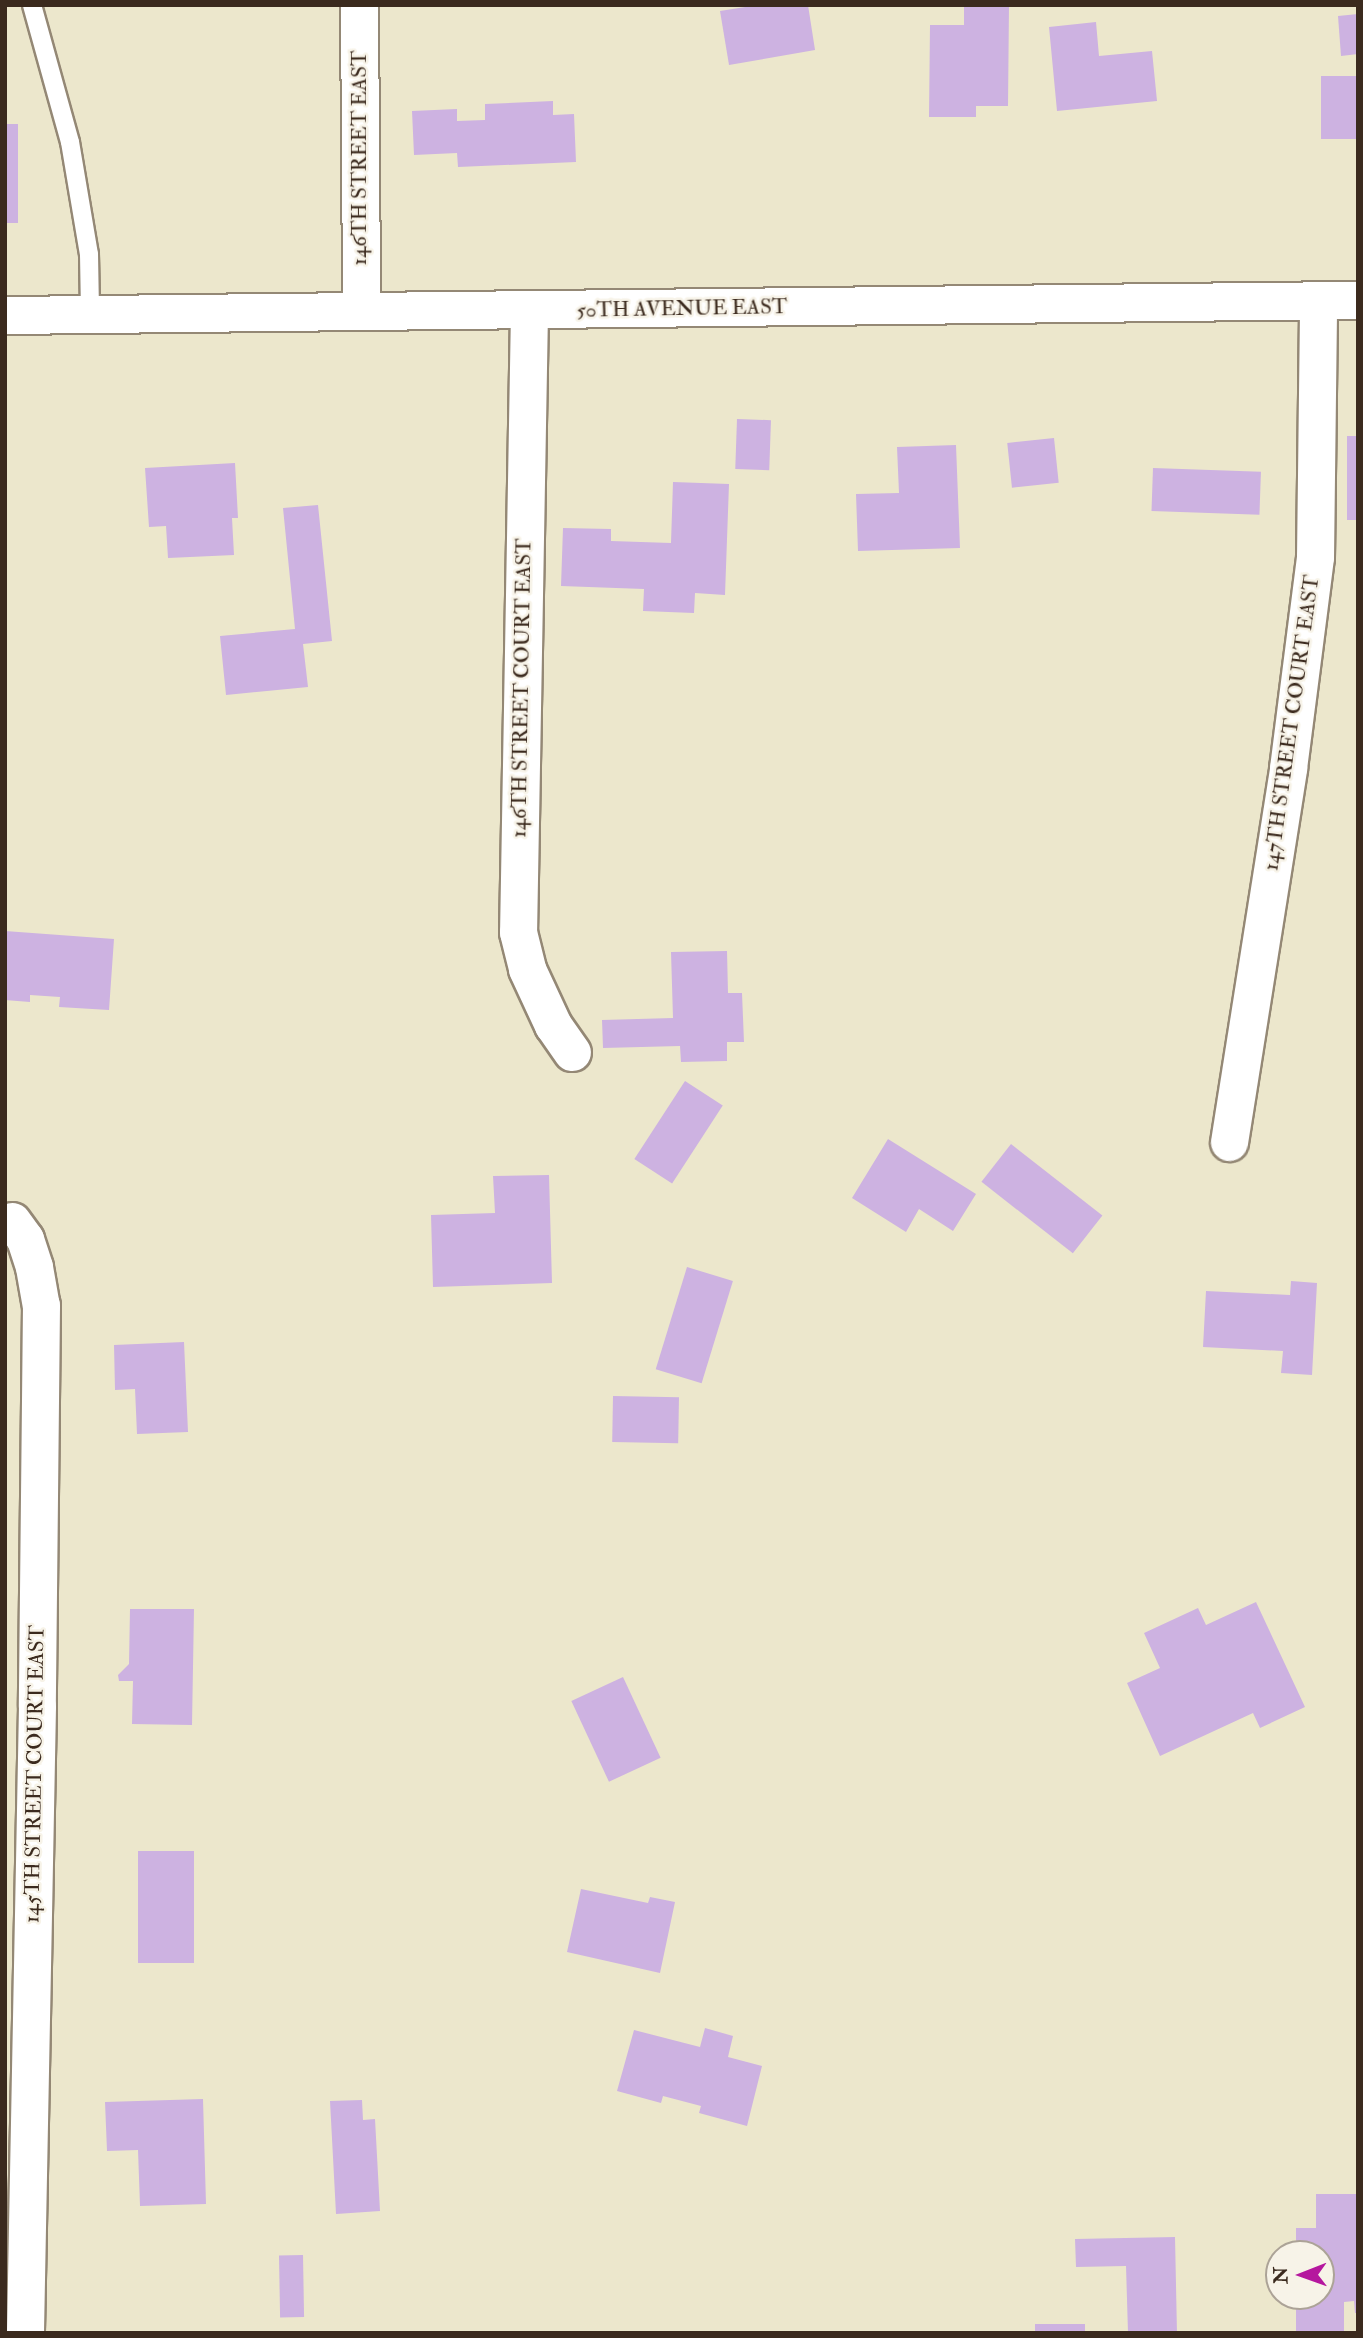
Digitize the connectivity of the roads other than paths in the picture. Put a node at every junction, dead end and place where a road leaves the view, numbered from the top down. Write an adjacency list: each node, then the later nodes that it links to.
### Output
1 (32, 5): 7 (lane)
2 (359, 5): 5 (street, 146TH STREET EAST)
3 (1318, 300): 4 (street, 50TH AVENUE EAST); 6 (street, 50TH AVENUE EAST); 10 (street, 147TH STREET COURT EAST)
4 (1358, 300)
5 (361, 310): 6 (street, 50TH AVENUE EAST); 7 (street, 50TH AVENUE EAST)
6 (529, 311): 9 (street, 146TH STREET COURT EAST)
7 (90, 314): 8 (street, 50TH AVENUE EAST)
8 (5, 315)
9 (572, 1052)
10 (1229, 1142)
11 (12, 1221): 12 (street, 145TH STREET COURT EAST)
12 (25, 2333)

